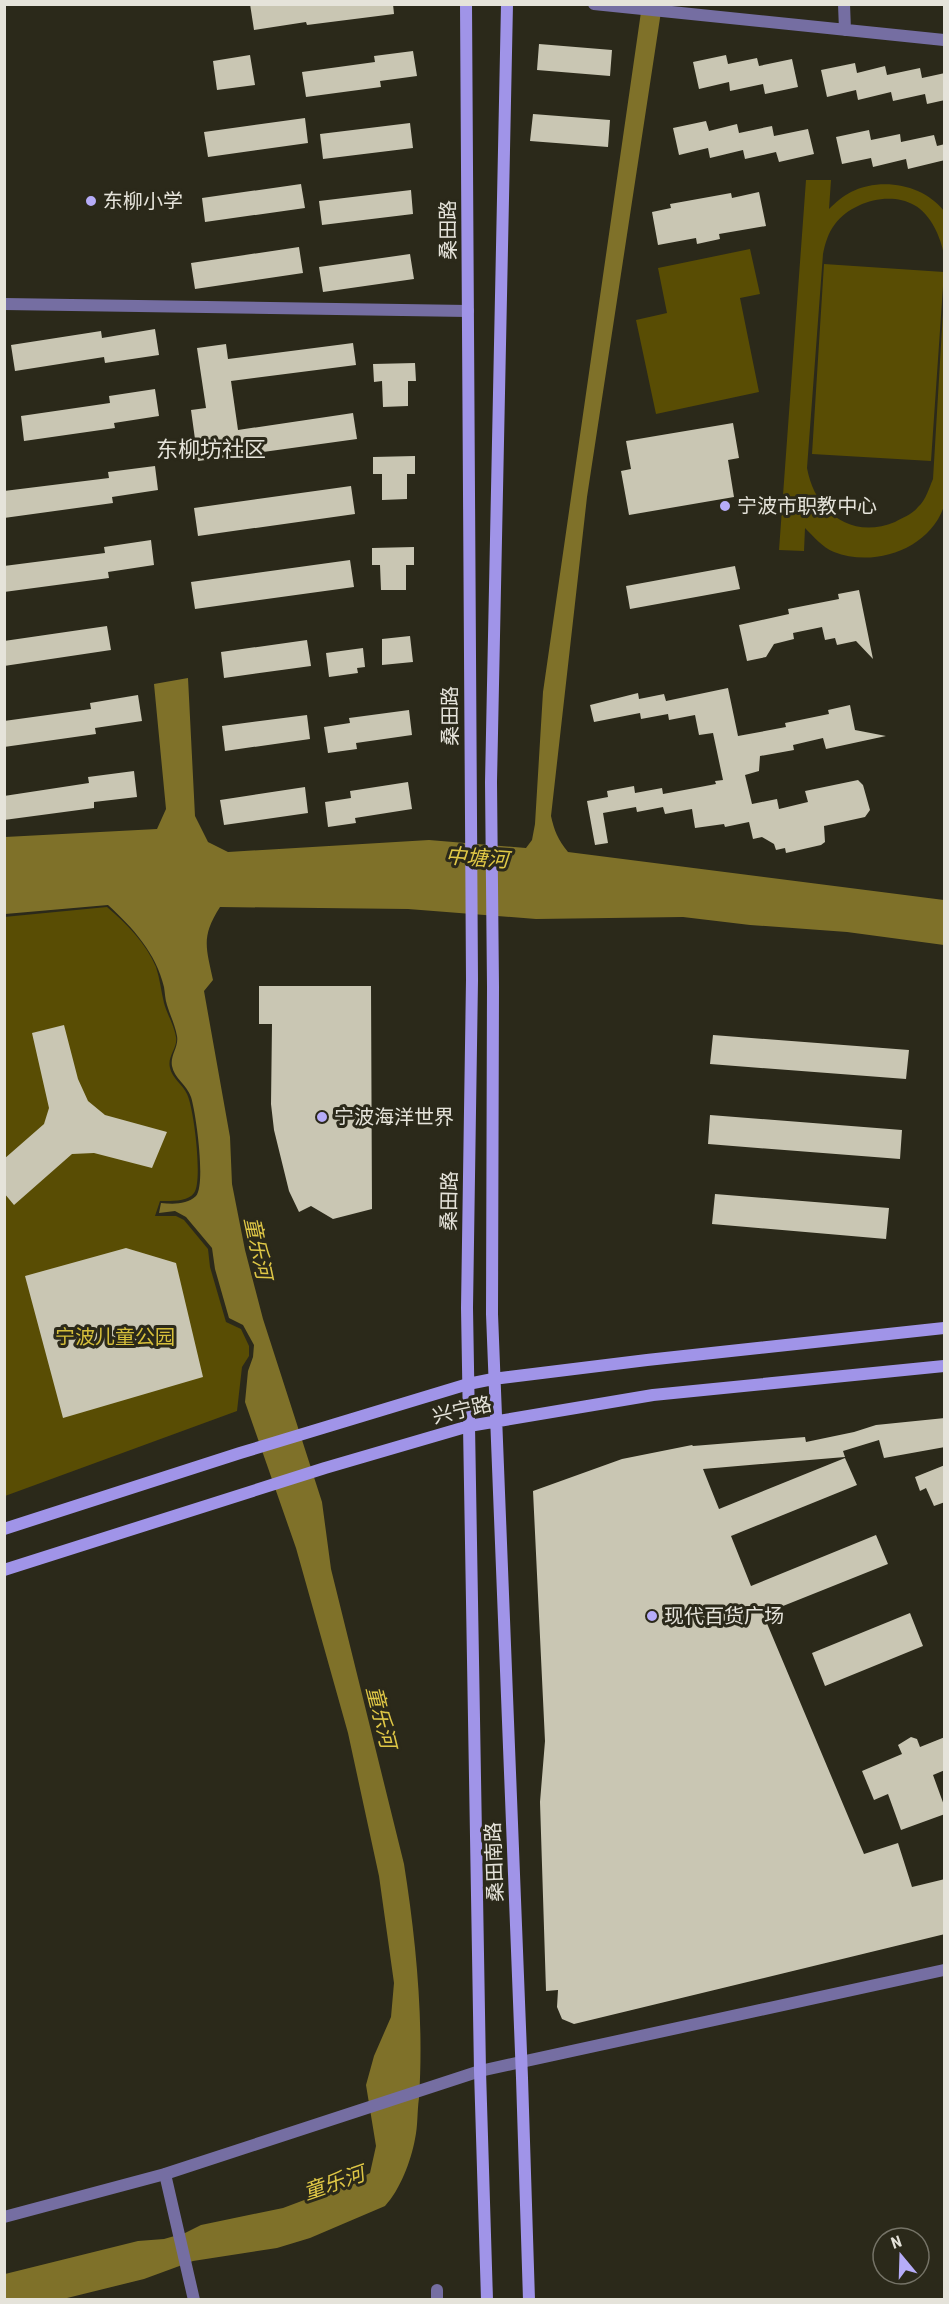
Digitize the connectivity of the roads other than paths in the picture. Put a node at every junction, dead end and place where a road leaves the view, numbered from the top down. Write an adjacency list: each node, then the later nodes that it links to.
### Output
1 (466, 4): 8 (main road, 桑田路)
2 (507, 4): 11 (main road)
3 (594, 4): 5 (street)
4 (844, 4): 5 (street)
5 (845, 30): 6 (street)
6 (945, 40)
7 (4, 304): 8 (street)
8 (468, 311): 12 (main road, 桑田路)
9 (945, 1328): 11 (main road, 兴宁路)
10 (945, 1366): 13 (main road, 兴宁路)
11 (493, 1379): 12 (main road, 兴宁路); 13 (main road)
12 (468, 1384): 14 (main road, 桑田路); 15 (main road, 兴宁路)
13 (495, 1422): 14 (main road, 兴宁路); 18 (main road, 桑田南路)
14 (469, 1426): 16 (main road, 兴宁路); 19 (main road, 桑田南路)
15 (4, 1529)
16 (4, 1570)
17 (945, 1970): 18 (street)
18 (522, 2062): 19 (street); 24 (main road, 桑田南路)
19 (480, 2071): 20 (street); 23 (main road, 桑田南路)
20 (165, 2174): 21 (street); 22 (street)
21 (4, 2217)
22 (193, 2294)
23 (487, 2300)
24 (529, 2300)

